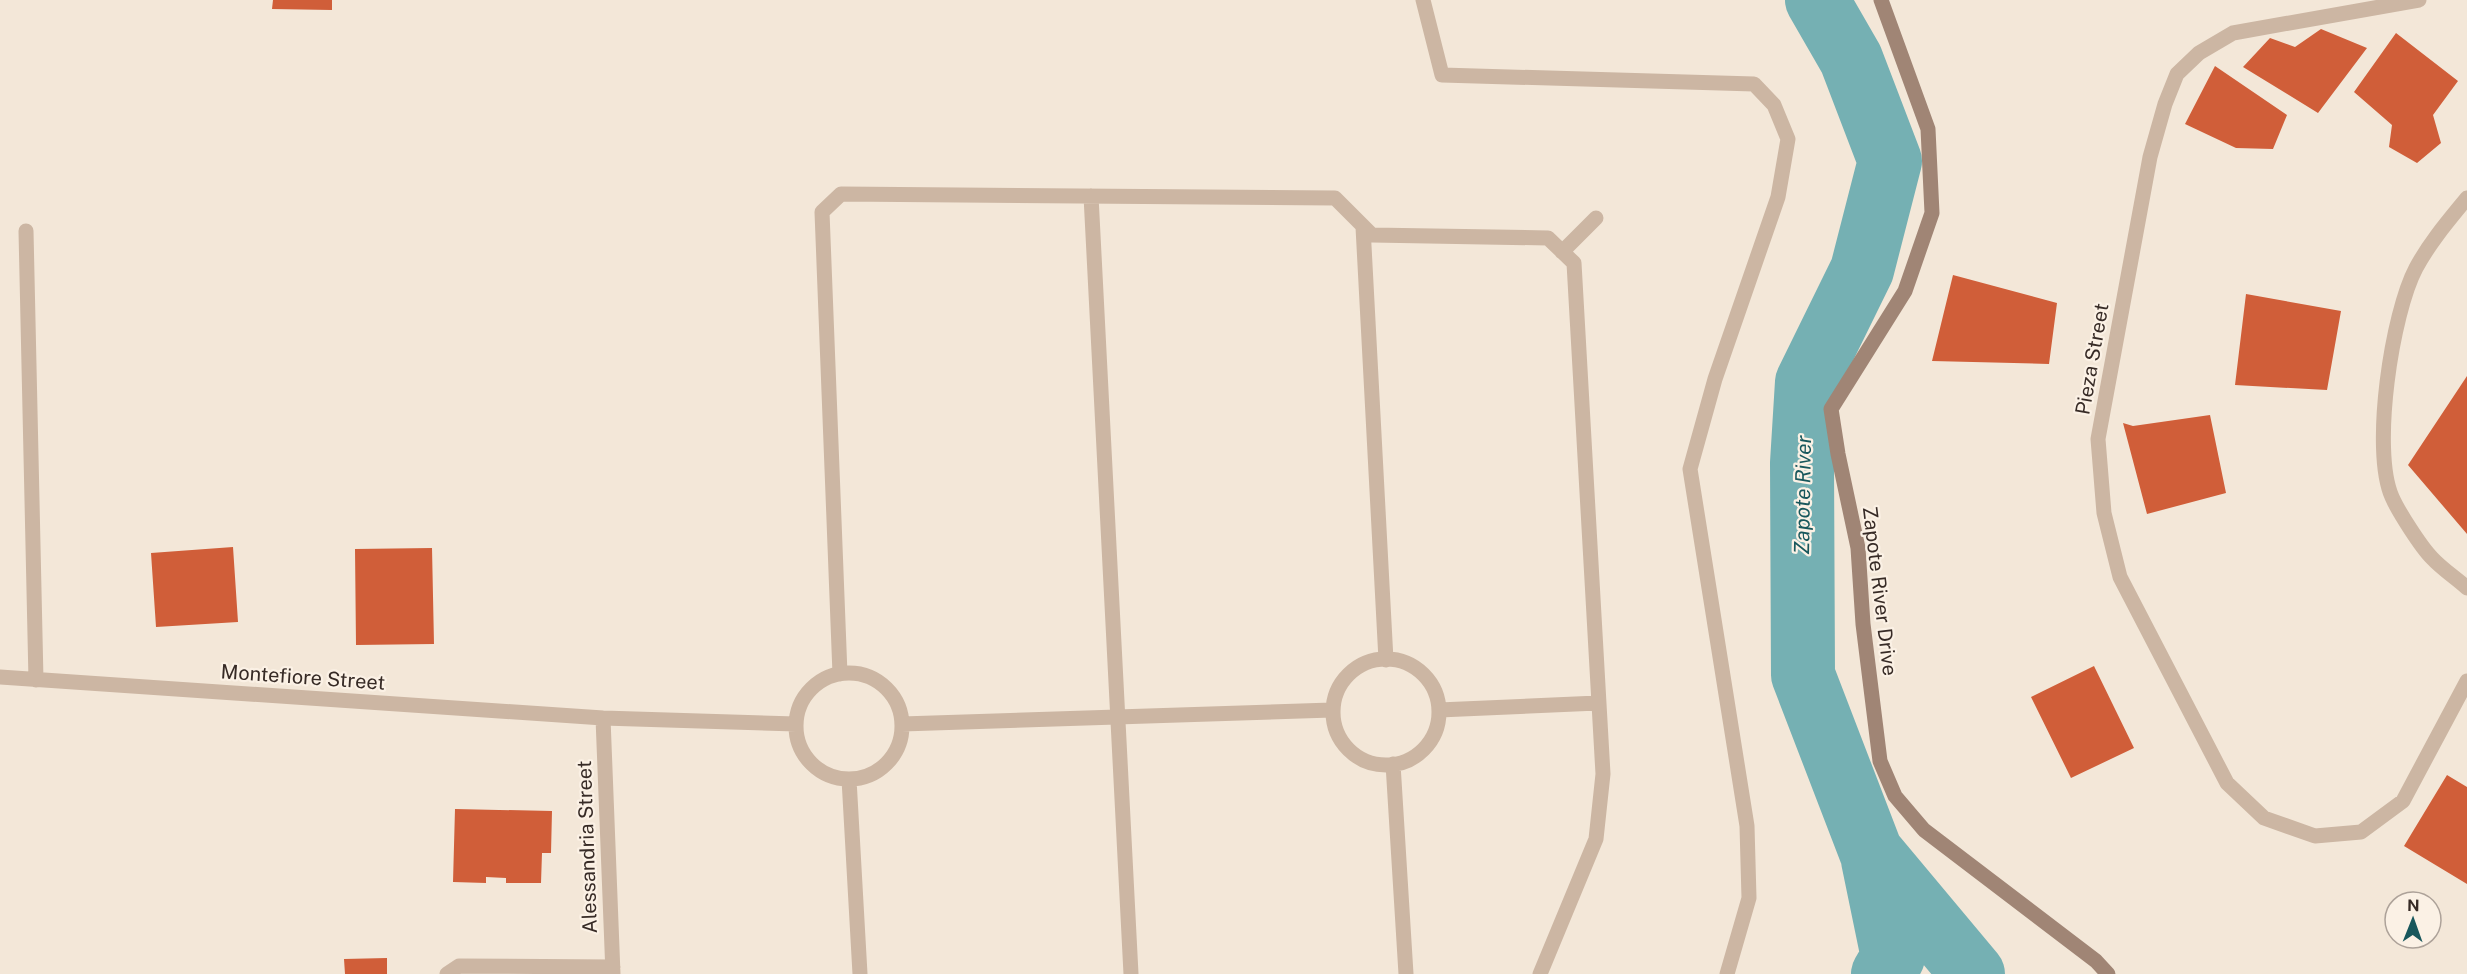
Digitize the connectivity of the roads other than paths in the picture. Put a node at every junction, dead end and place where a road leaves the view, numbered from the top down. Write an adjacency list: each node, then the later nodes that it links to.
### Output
1 (1423, 0): 31 (street)
2 (1881, 0): 32 (street, Zapote River Drive)
3 (2419, 0): 15 (street, Pieza Street)
4 (1091, 196): 7 (street); 12 (street); 19 (street)
5 (2467, 198): 10 (street)
6 (1596, 218): 9 (street)
7 (1363, 227): 9 (street); 11 (street)
8 (26, 231): 14 (street)
9 (1562, 252): 16 (street)
10 (2467, 588)
11 (1386, 660): 17 (street); 18 (street)
12 (840, 674): 21 (street); 22 (street)
13 (0, 677): 14 (street, Montefiore Street)
14 (36, 680): 20 (street, Montefiore Street)
15 (2467, 681)
16 (1599, 703): 18 (street); 30 (street)
17 (1332, 710): 19 (street); 23 (street)
18 (1439, 710): 23 (street)
19 (1117, 717): 22 (street); 28 (street)
20 (603, 718): 21 (street, Montefiore Street); 25 (street, Alessandria Street)
21 (796, 724): 24 (street)
22 (902, 724): 24 (street)
23 (1393, 764): 29 (street)
24 (849, 779): 27 (street)
25 (613, 970): 26 (street)
26 (447, 974)
27 (860, 974)
28 (1131, 974)
29 (1406, 974)
30 (1540, 974)
31 (1727, 974)
32 (2108, 974)

